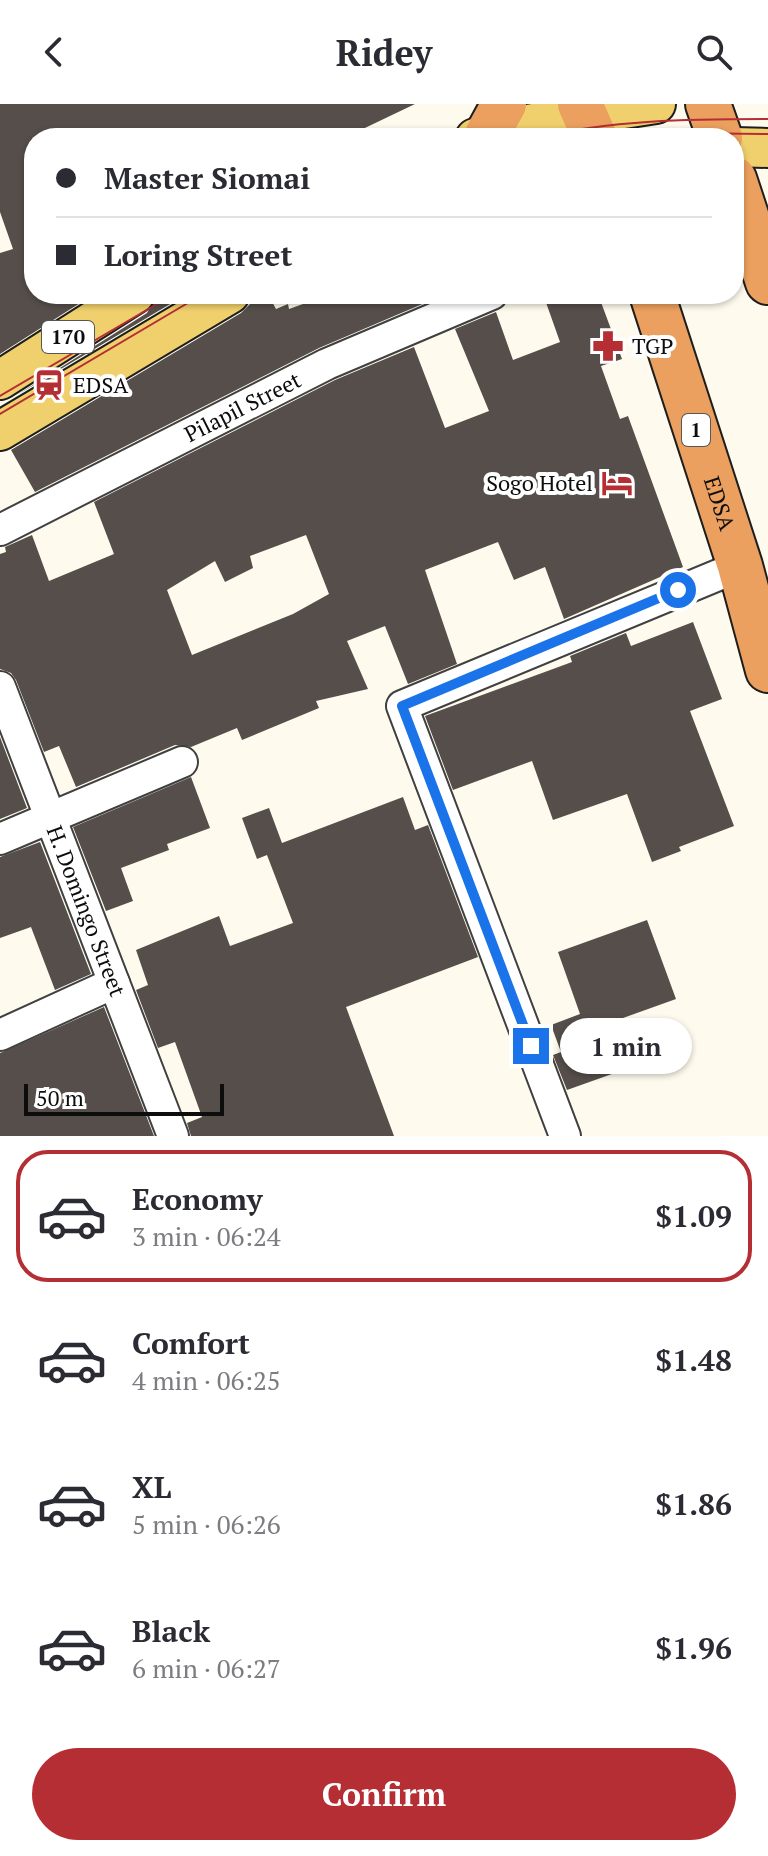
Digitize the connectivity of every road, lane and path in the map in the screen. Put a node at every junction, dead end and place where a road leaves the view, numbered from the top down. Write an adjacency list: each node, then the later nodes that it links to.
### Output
1 (656, 104): 3 (main road)
2 (708, 104): 5 (highway)
3 (587, 119): 4 (main road)
4 (488, 126)
5 (716, 128)
6 (744, 147): 7 (main road)
7 (768, 148)
8 (744, 209): 9 (highway)
9 (768, 282)
10 (119, 304): 14 (main road, 170)
11 (213, 304): 15 (main road, 170)
12 (468, 304): 16 (street, Pilapil Street)
13 (655, 304): 17 (highway, EDSA / 1)
14 (0, 380)
15 (0, 431)
16 (0, 530)
17 (740, 566): 18 (highway, EDSA / 1); 26 (street)
18 (768, 670)
19 (0, 687): 21 (street, H. Domingo Street)
20 (182, 762): 21 (street)
21 (51, 817): 22 (street); 23 (street, H. Domingo Street)
22 (0, 839)
23 (114, 983): 24 (street); 25 (street, H. Domingo Street)
24 (0, 1035)
25 (173, 1136)
26 (565, 1136)

